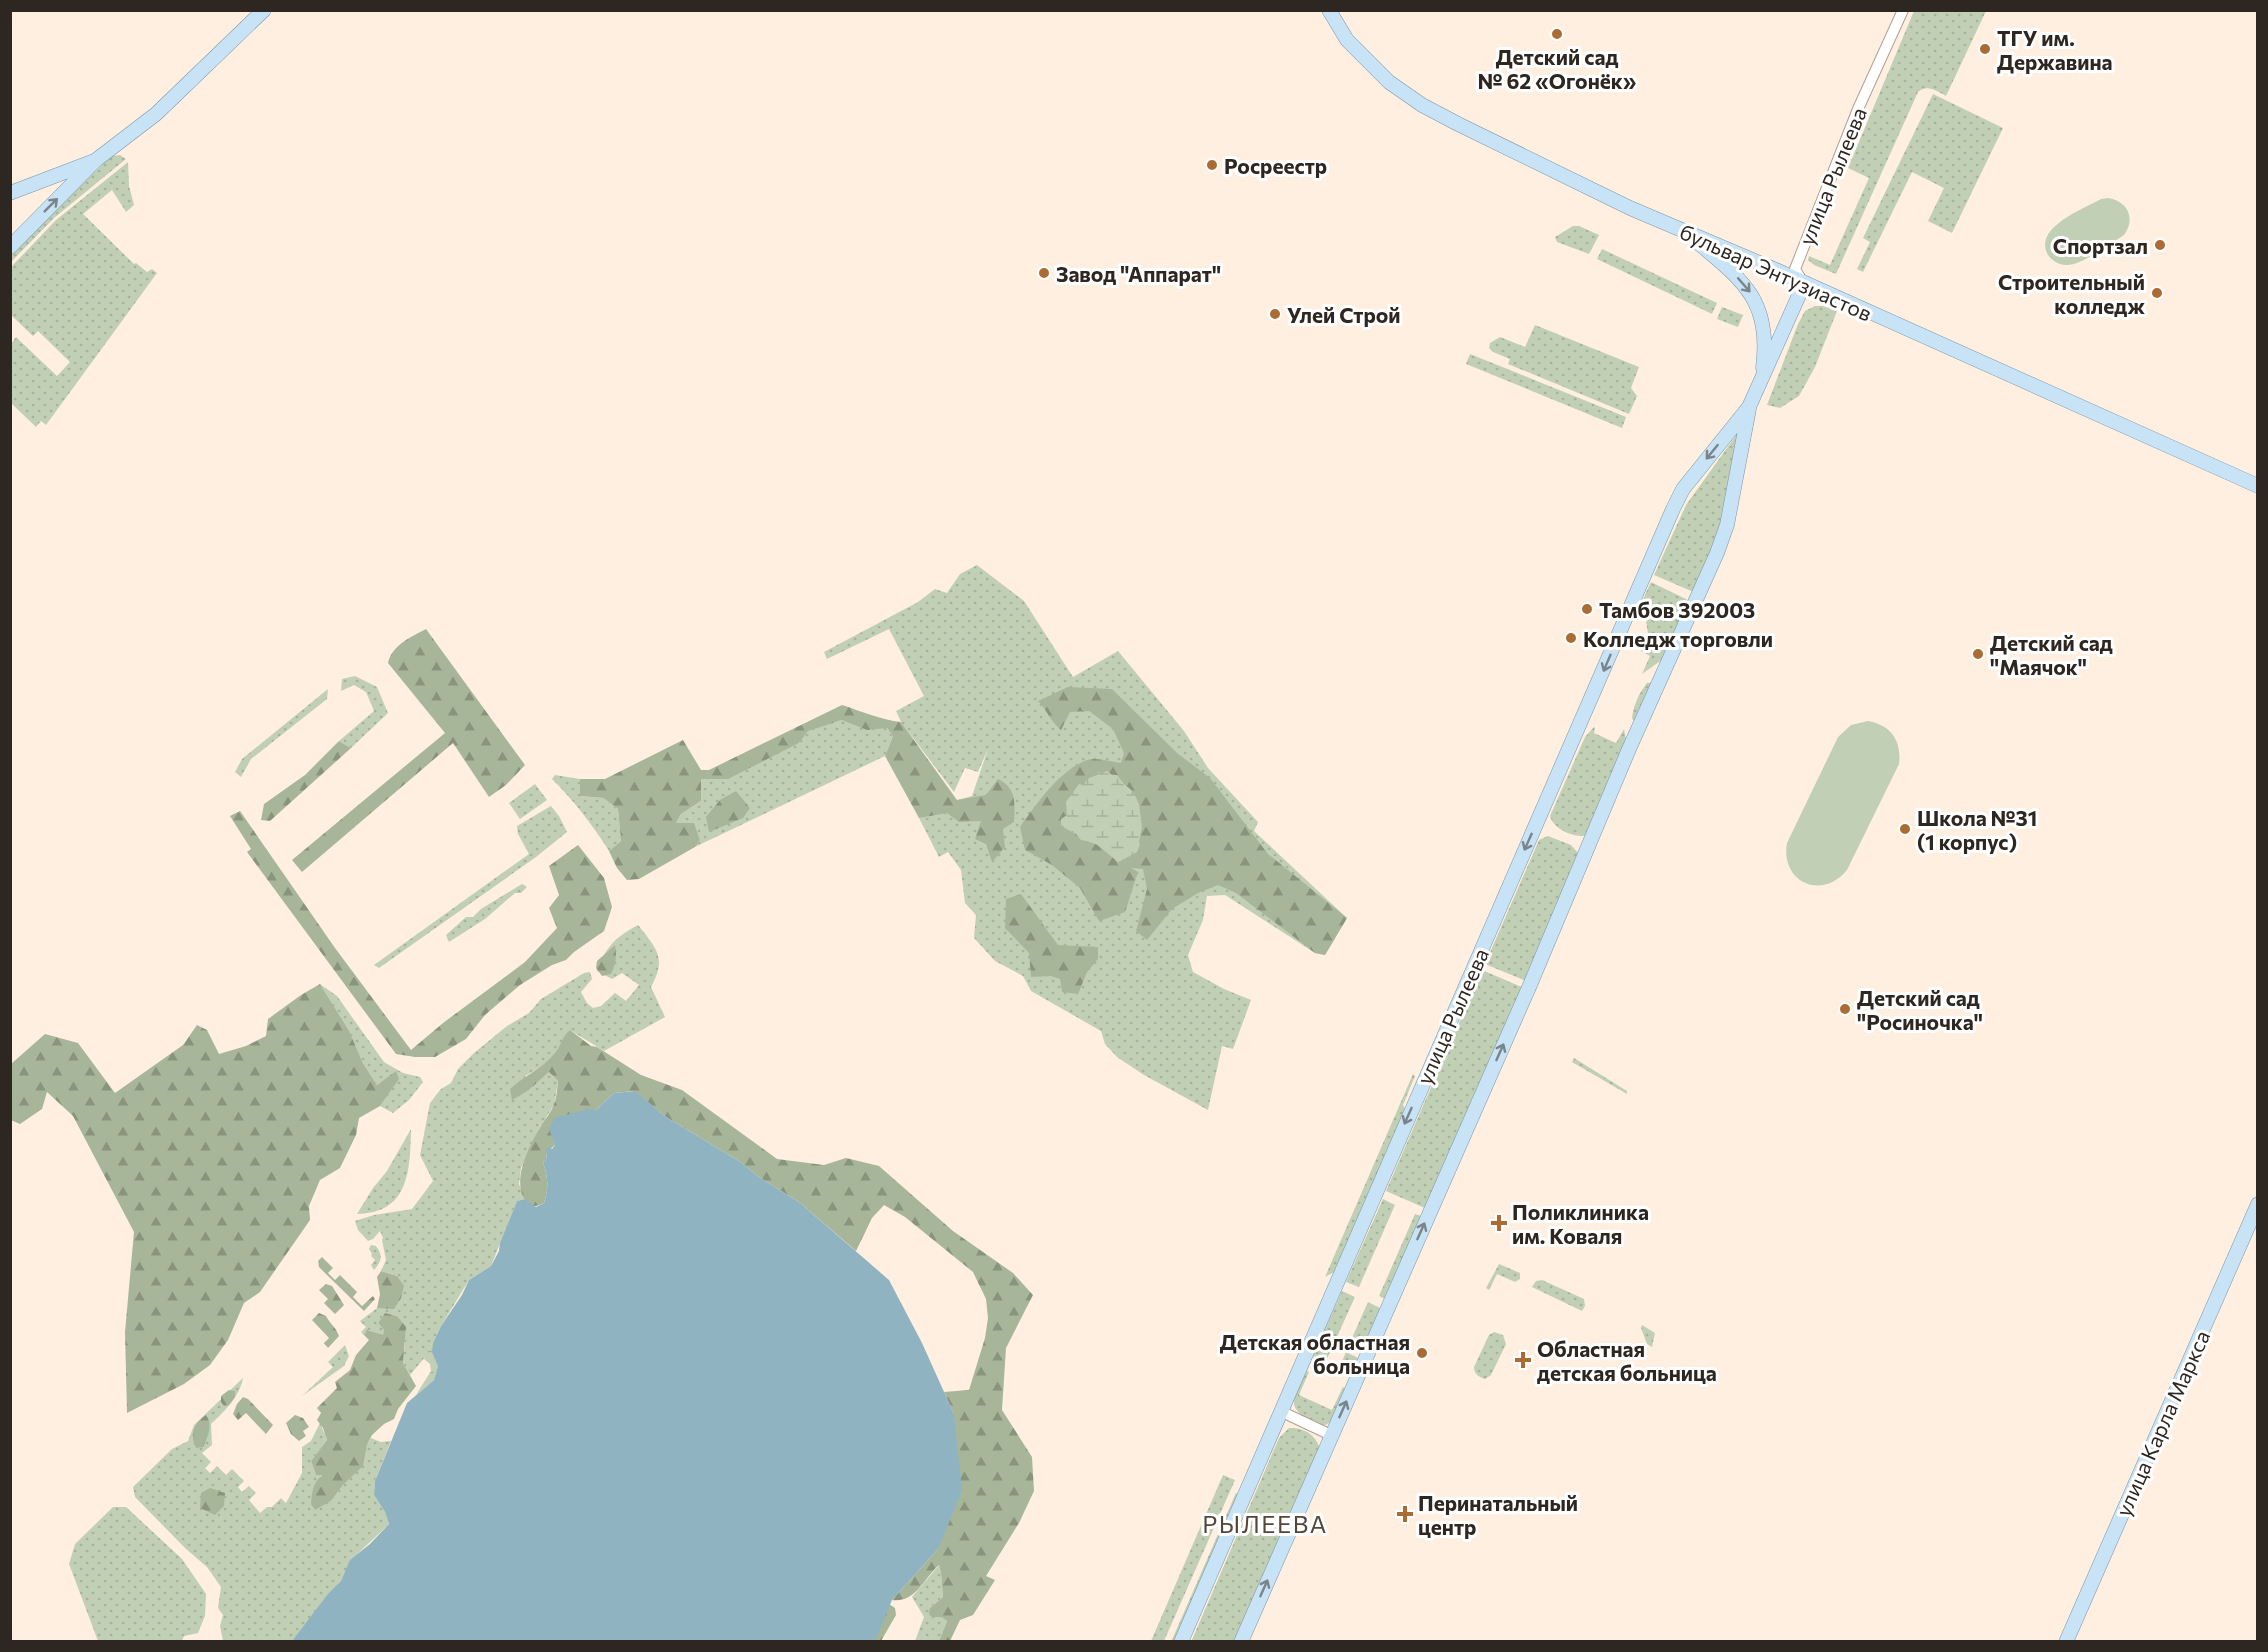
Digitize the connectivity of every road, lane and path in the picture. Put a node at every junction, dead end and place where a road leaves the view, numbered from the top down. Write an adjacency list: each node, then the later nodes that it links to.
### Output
1 (264, 10): 4 (main road)
2 (1329, 10): 6 (main road, бульвар Энтузиастов)
3 (1903, 10): 8 (street, улица Рылеева)
4 (96, 160): 5 (main road); 7 (main road, one-way to 4)
5 (10, 193)
6 (1685, 232): 8 (main road, бульвар Энтузиастов); 9 (main road, one-way to 9)
7 (10, 246)
8 (1804, 284): 9 (main road, улица Рылеева); 11 (main road, бульвар Энтузиастов)
9 (1761, 382): 10 (main road, улица Рылеева)
10 (1749, 407): 13 (main road, улица Рылеева, one-way to 13); 14 (main road, улица Рылеева, one-way to 10)
11 (2258, 486)
12 (2258, 1204): 17 (main road, улица Карла Маркса)
13 (1280, 1412): 14 (street); 15 (main road, улица Рылеева)
14 (1331, 1435): 16 (main road, улица Рылеева, one-way to 14)
15 (1181, 1641)
16 (1241, 1641)
17 (2066, 1641)

